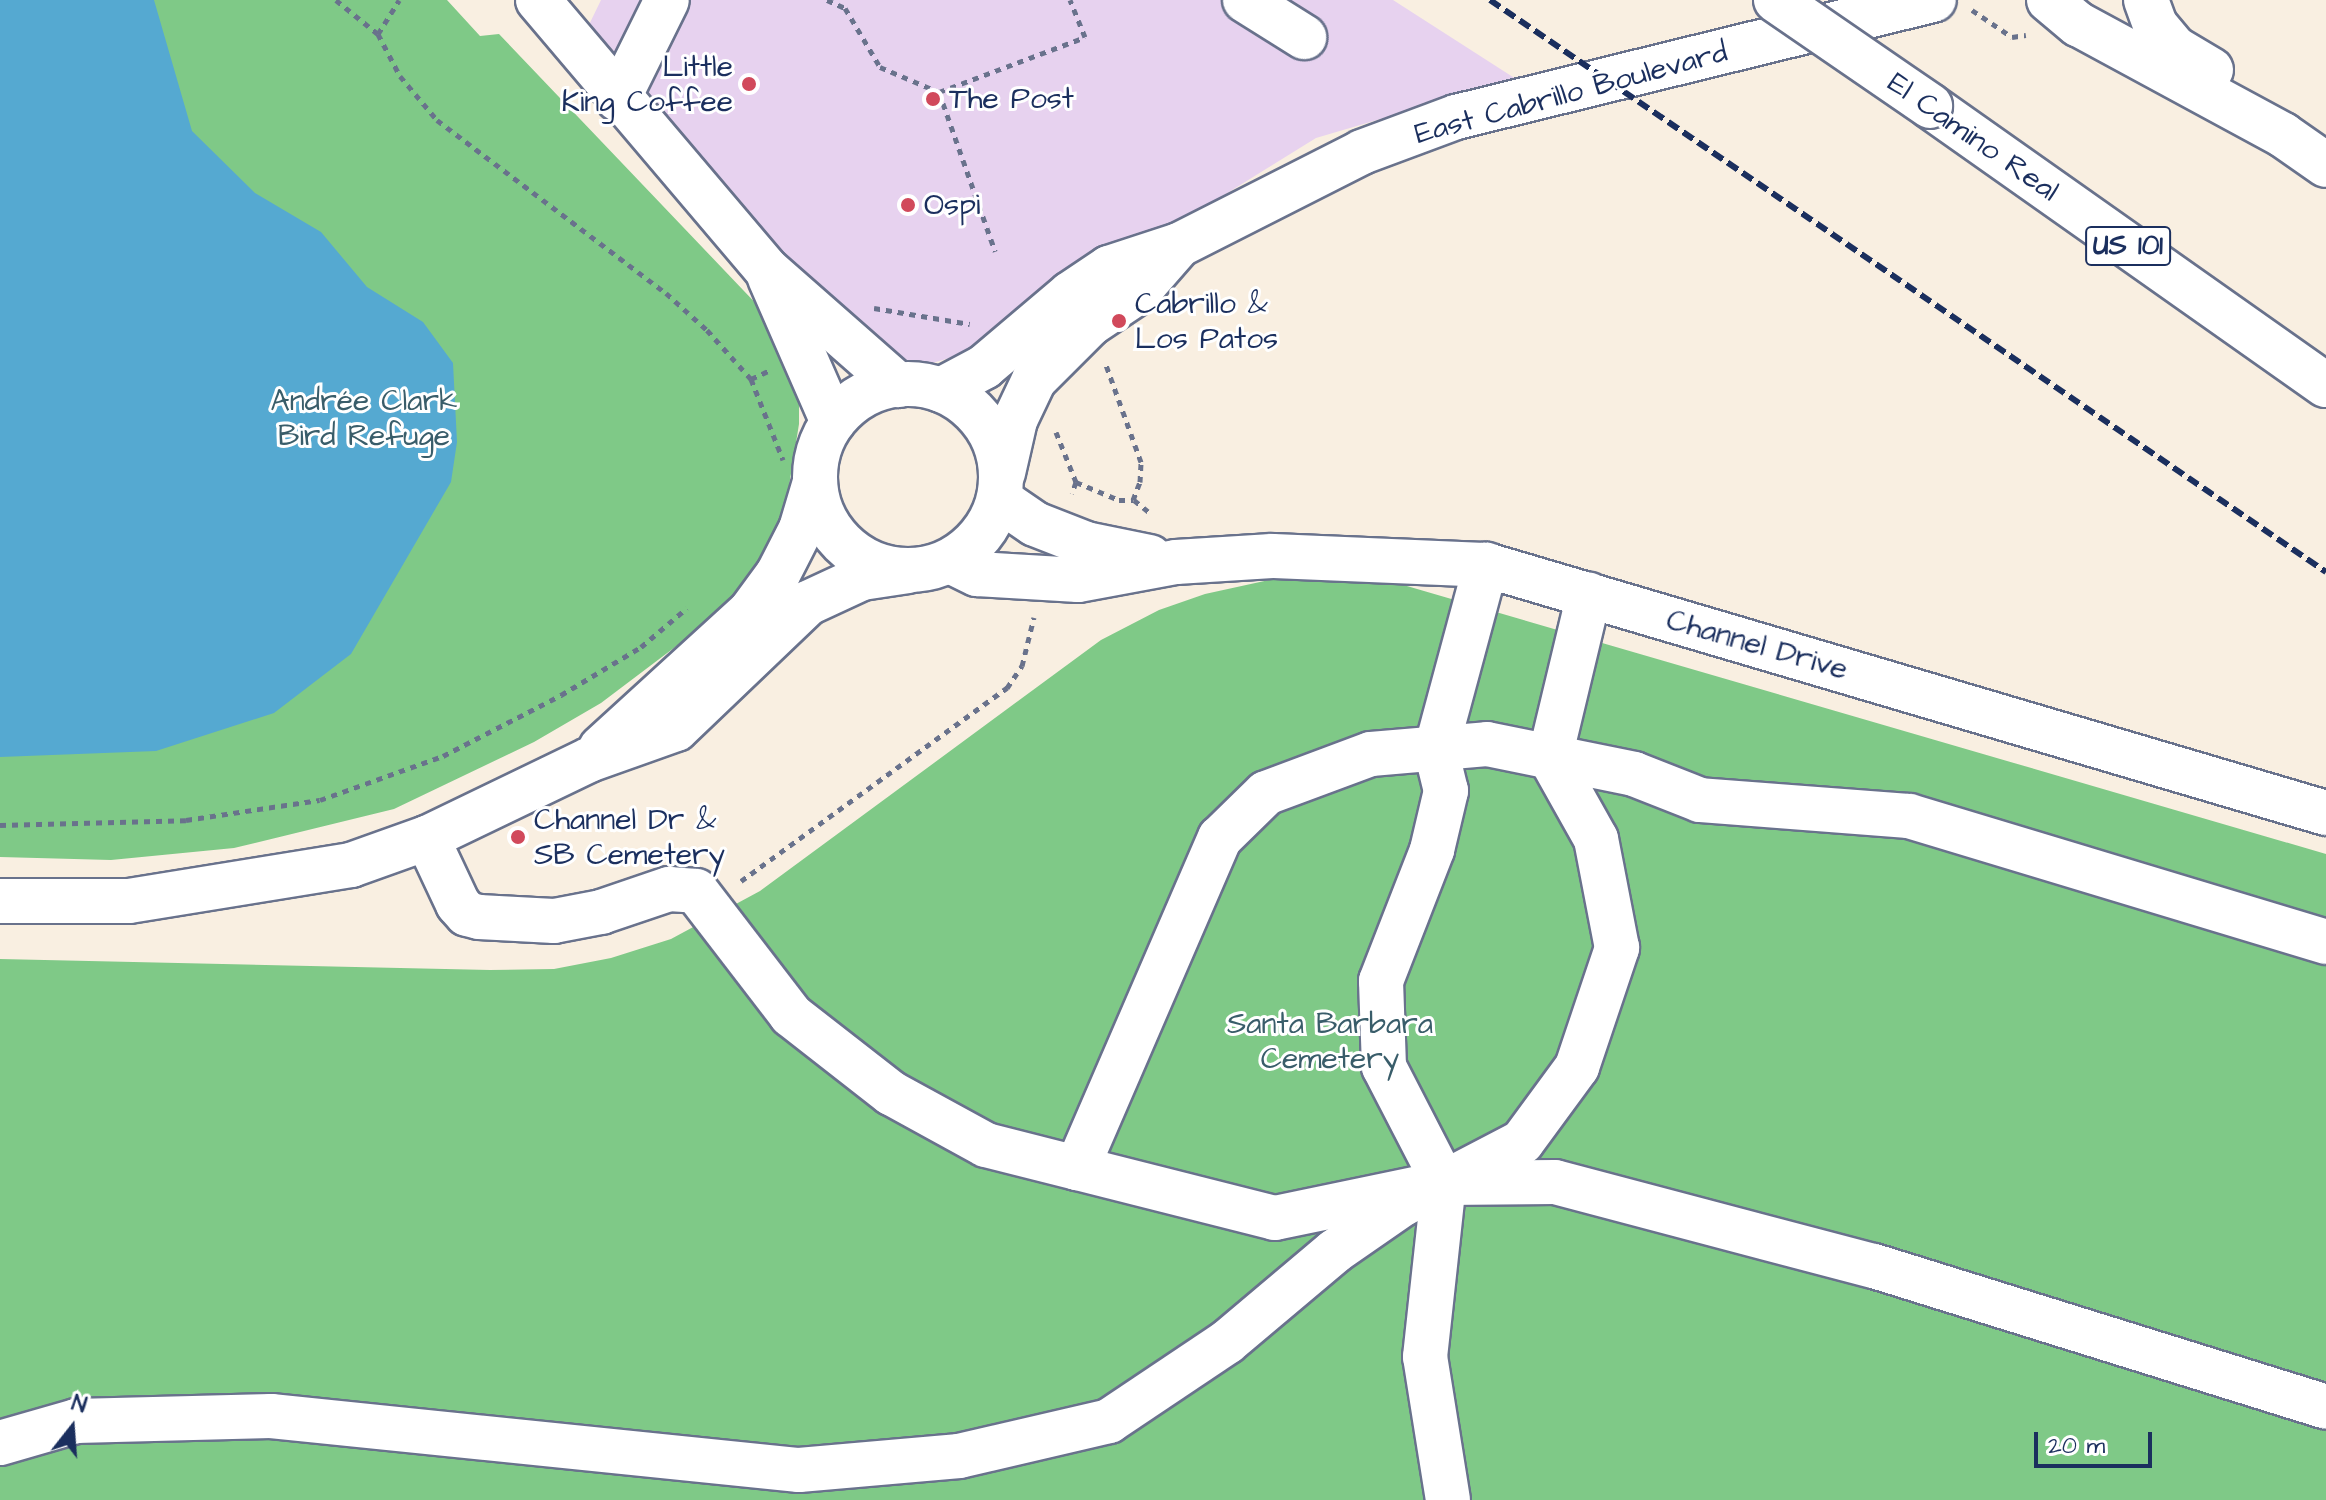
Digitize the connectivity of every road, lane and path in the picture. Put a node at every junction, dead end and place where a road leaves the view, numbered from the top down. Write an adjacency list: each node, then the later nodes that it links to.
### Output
1 (336, 0): 12 (path)
2 (399, 0): 12 (path)
3 (538, 0): 15 (main road)
4 (667, 0): 15 (main road)
5 (827, 0): 14 (path)
6 (1070, 0): 14 (path)
7 (1245, 0): 13 (main road)
8 (1776, 0): 24 (main road, El Camino Real / US 101, bridge)
9 (1934, 0): 17 (main road, East Cabrillo Boulevard)
10 (2049, 0): 16 (main road)
11 (2146, 0): 16 (main road)
12 (378, 34): 28 (path)
13 (1304, 37)
14 (939, 92): 18 (path)
15 (618, 99): 19 (main road)
16 (2311, 155)
17 (1179, 245): 25 (main road, East Cabrillo Boulevard); 30 (main road, East Cabrillo Boulevard)
18 (995, 251)
19 (766, 269): 23 (main road); 26 (main road)
20 (868, 307): 21 (path)
21 (976, 325)
22 (1100, 349): 29 (path)
23 (898, 385): 25 (main road); 26 (main road)
24 (2326, 385)
25 (941, 390): 30 (main road)
26 (833, 422): 28 (main road)
27 (1056, 424): 29 (path)
28 (799, 475): 35 (main road); 41 (main road)
29 (1076, 482): 31 (path)
30 (1001, 488): 32 (main road); 33 (main road, Channel Drive)
31 (1064, 506)
32 (950, 561): 33 (main road, Channel Drive); 35 (main road)
33 (1176, 562): 34 (main road, Channel Drive)
34 (1486, 565): 36 (main road, Channel Drive); 39 (main road)
35 (908, 571): 41 (main road)
36 (1589, 595): 40 (main road); 42 (main road, Channel Drive)
37 (700, 597): 43 (path)
38 (1034, 607): 45 (path)
39 (1436, 750): 40 (main road); 48 (main road); 49 (main road)
40 (1550, 757): 47 (main road); 49 (main road)
41 (589, 760): 44 (main road)
42 (2326, 813)
43 (0, 825)
44 (427, 838): 45 (main road); 46 (main road)
45 (717, 898): 48 (main road)
46 (0, 901)
47 (2326, 942)
48 (1077, 1168): 49 (main road)
49 (1444, 1183): 50 (main road); 51 (main road); 52 (main road)
50 (2326, 1407)
51 (0, 1443)
52 (1448, 1500)

